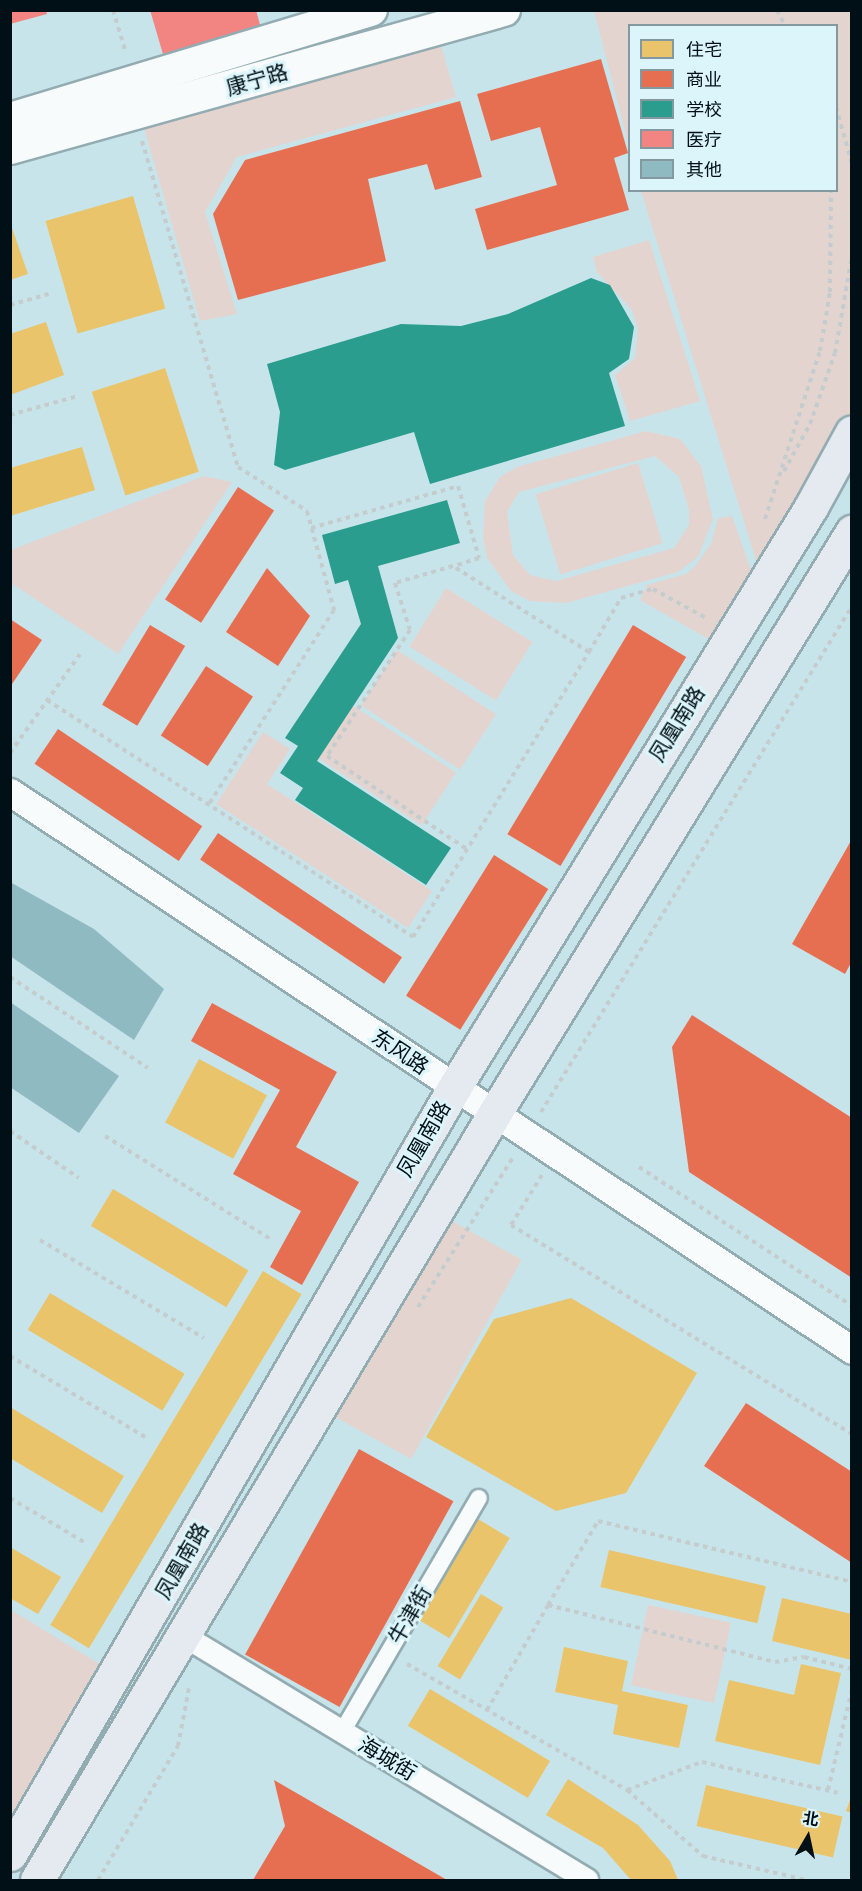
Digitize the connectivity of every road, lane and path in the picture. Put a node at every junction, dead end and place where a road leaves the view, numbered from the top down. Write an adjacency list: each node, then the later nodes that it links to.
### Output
1 (113, 10): 6 (path)
2 (371, 10): 6 (main road, 康宁路)
3 (504, 10): 8 (main road, 康宁路)
4 (777, 10): 5 (path)
5 (784, 24)
6 (134, 82): 9 (main road, 康宁路)
7 (838, 111): 11 (path)
8 (135, 114): 10 (main road, 康宁路); 19 (path)
9 (10, 119)
10 (10, 148)
11 (852, 164)
12 (852, 256): 18 (path)
13 (48, 294): 14 (path)
14 (10, 305)
15 (78, 396): 16 (path)
16 (10, 415)
17 (852, 432): 23 (main road, 凤凰南路)
18 (780, 477)
19 (311, 528): 21 (path); 29 (path)
20 (852, 532): 34 (main road, 凤凰南路)
21 (453, 566): 24 (path); 30 (path)
22 (852, 606): 37 (path)
23 (733, 633): 24 (path); 33 (main road, 凤凰南路)
24 (589, 652): 30 (path)
25 (80, 654): 26 (path)
26 (48, 700): 27 (path); 29 (path)
27 (10, 753)
28 (10, 792): 33 (street, 东风路)
29 (209, 804): 30 (path)
30 (467, 849)
31 (10, 977): 32 (path)
32 (148, 1068)
33 (454, 1088): 34 (street, 东风路); 64 (main road, 凤凰南路)
34 (493, 1116): 37 (street, 东风路); 55 (main road, 凤凰南路)
35 (10, 1131): 40 (path)
36 (105, 1136): 41 (path)
37 (526, 1137): 38 (street, 东风路); 44 (path)
38 (554, 1155): 46 (street, 东风路); 48 (path)
39 (639, 1167): 43 (path)
40 (79, 1178)
41 (272, 1239)
42 (40, 1240): 45 (path)
43 (852, 1306)
44 (411, 1318)
45 (204, 1338)
46 (852, 1350)
47 (10, 1356): 49 (path)
48 (852, 1434)
49 (147, 1438)
50 (10, 1498): 52 (path)
51 (479, 1498): 56 (street, 牛津街)
52 (84, 1542)
53 (852, 1582): 54 (path)
54 (548, 1605): 57 (path); 59 (path)
55 (197, 1644): 60 (street, 海城街); 65 (main road, 凤凰南路); 66 (path)
56 (388, 1653): 59 (path); 60 (street, 牛津街)
57 (852, 1669)
58 (852, 1689): 62 (path)
59 (487, 1710): 61 (path)
60 (342, 1732): 67 (street, 海城街)
61 (627, 1790): 62 (path); 68 (path)
62 (828, 1791): 63 (path)
63 (838, 1793)
64 (10, 1854)
65 (37, 1881)
66 (98, 1881)
67 (587, 1881)
68 (806, 1881)

